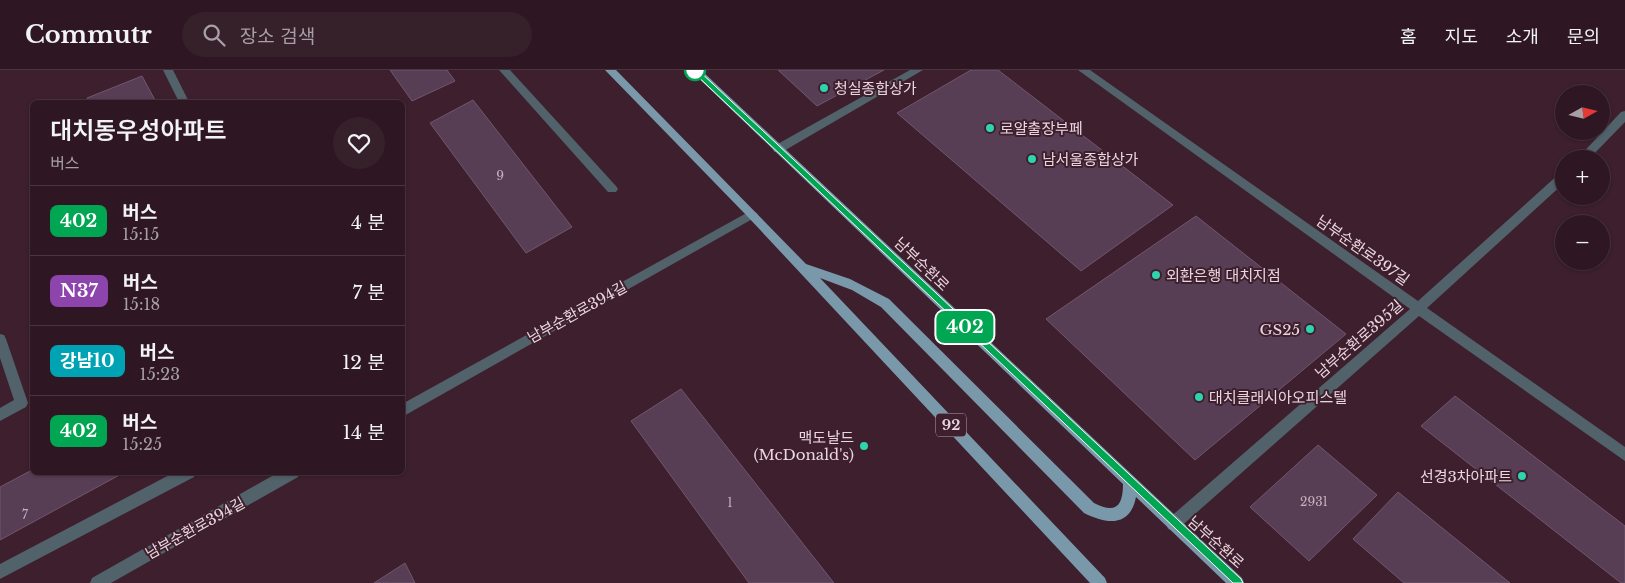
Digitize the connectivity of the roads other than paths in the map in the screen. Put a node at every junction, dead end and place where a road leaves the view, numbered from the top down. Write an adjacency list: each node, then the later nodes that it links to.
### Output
1 (168, 70): 7 (street)
2 (504, 70): 12 (street)
3 (610, 70): 13 (main road, 92)
4 (695, 70): 9 (main road, 남부순환로)
5 (918, 70): 9 (street)
6 (1083, 70): 15 (street, 남부순환로397길)
7 (183, 100)
8 (1625, 115): 10 (street)
9 (778, 149): 22 (main road, 남부순환로)
10 (1591, 150)
11 (1555, 184): 15 (street, 남부순환로395길)
12 (612, 189)
13 (752, 214): 14 (main road, 92); 17 (street, 남부순환로394길)
14 (802, 267): 22 (main road); 26 (main road, 92)
15 (1418, 309): 19 (street, 남부순환로397길); 23 (street, 남부순환로395길)
16 (1, 342): 18 (street)
17 (405, 409)
18 (0, 415)
19 (1625, 455)
20 (183, 475): 24 (street)
21 (288, 475): 25 (street, 남부순환로394길)
22 (1130, 484): 23 (main road, 남부순환로)
23 (1173, 524): 27 (main road, 남부순환로)
24 (0, 572)
25 (97, 583)
26 (1100, 583)
27 (1237, 583)

